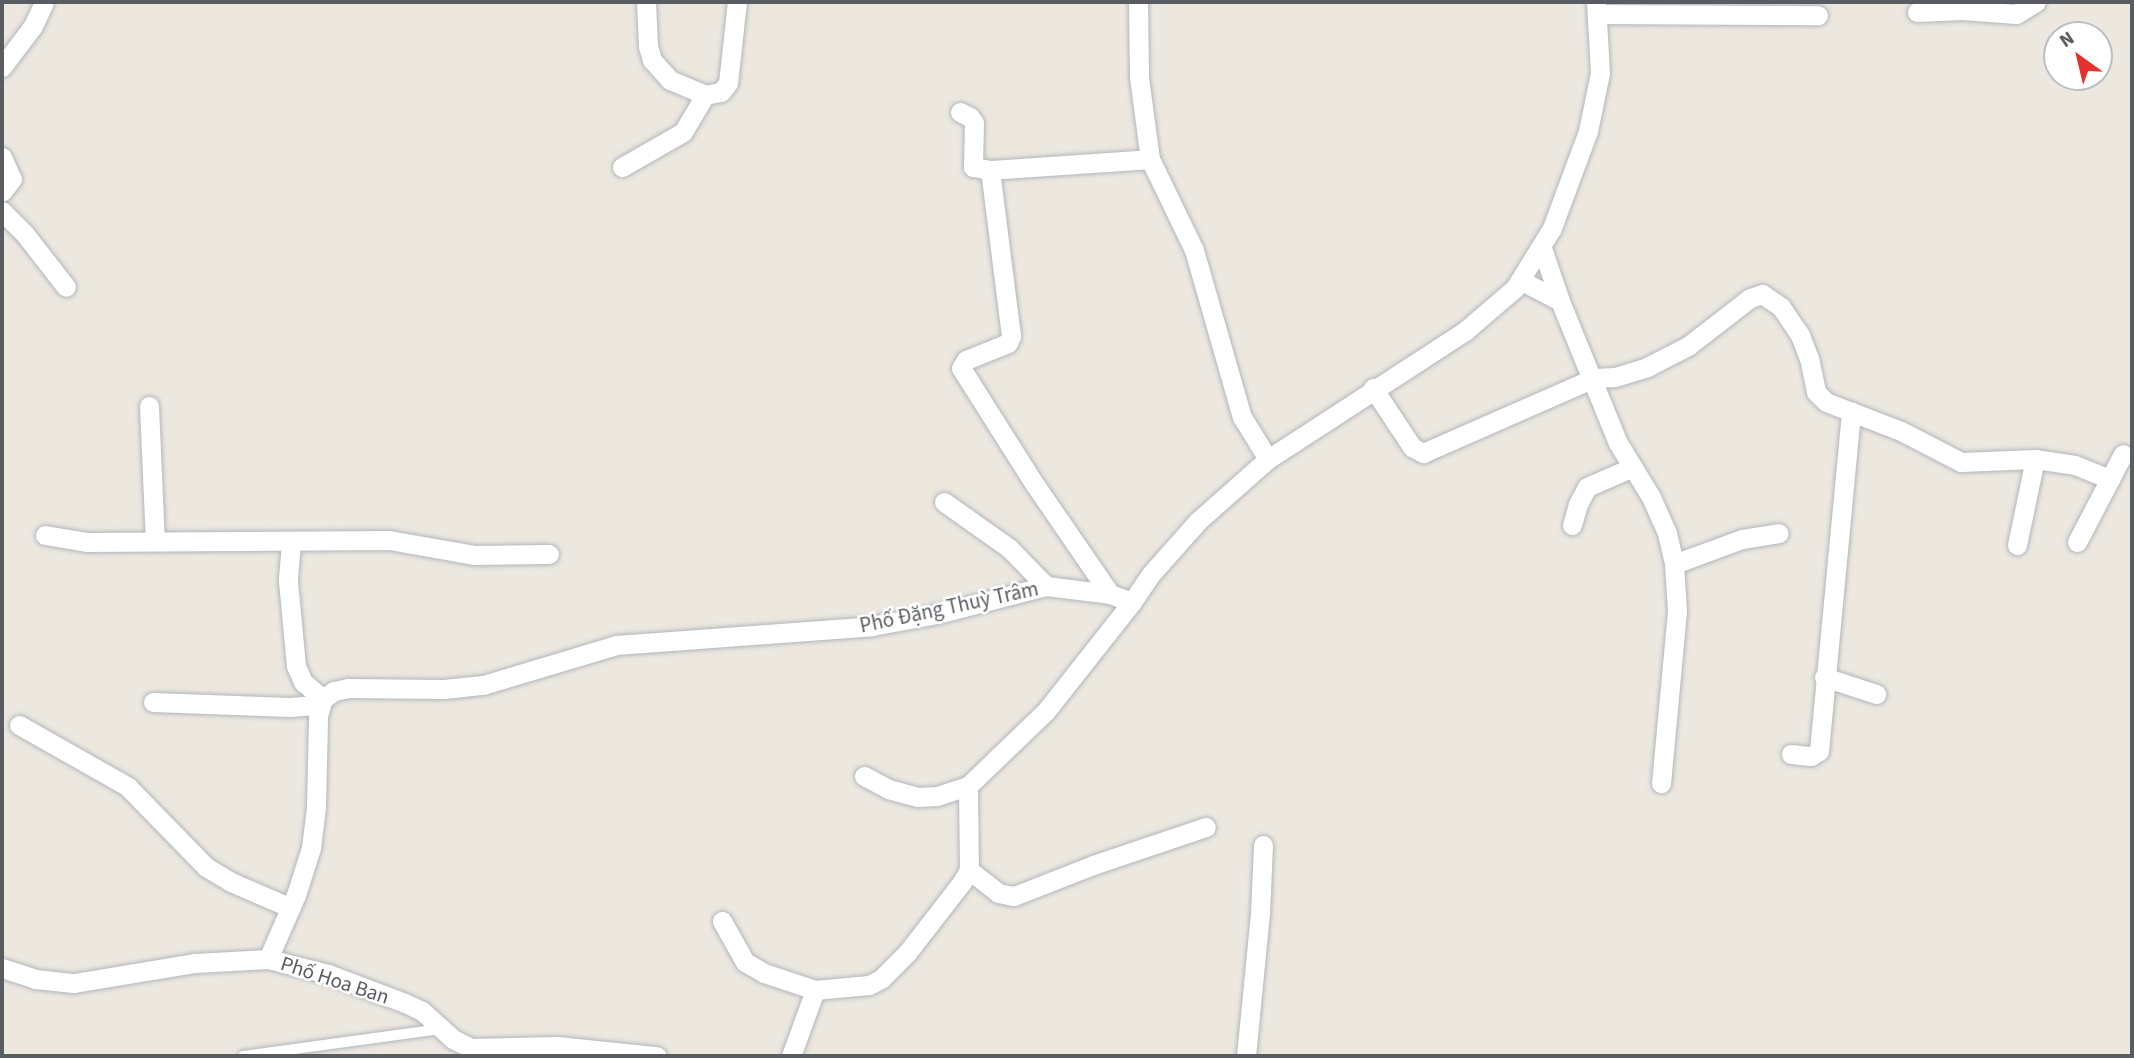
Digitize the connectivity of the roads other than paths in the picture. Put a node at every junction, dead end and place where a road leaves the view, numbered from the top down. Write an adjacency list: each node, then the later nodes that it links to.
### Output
1 (44, 2): 9 (street)
2 (646, 2): 10 (street)
3 (737, 2): 10 (street)
4 (1138, 2): 13 (street)
5 (2036, 2): 7 (street)
6 (1597, 8): 8 (street); 18 (street)
7 (1917, 12)
8 (1818, 15)
9 (2, 67)
10 (705, 95): 14 (street)
11 (960, 112): 15 (street)
12 (2, 157): 16 (street)
13 (1150, 159): 15 (street); 28 (street)
14 (622, 167)
15 (990, 170): 43 (street)
16 (2, 192)
17 (2, 211): 20 (street)
18 (1542, 248): 19 (street); 21 (street)
19 (1520, 280): 21 (street); 23 (street)
20 (66, 287)
21 (1560, 301): 22 (street)
22 (1594, 378): 23 (street); 25 (street); 30 (street)
23 (1373, 388): 28 (street)
24 (149, 406): 36 (street)
25 (1851, 412): 29 (street); 45 (street)
26 (2132, 436): 27 (street)
27 (2128, 456): 31 (street)
28 (1268, 459): 44 (street)
29 (2035, 459): 31 (street); 39 (street)
30 (1633, 467): 33 (street); 41 (street)
31 (2110, 479): 37 (street)
32 (944, 502): 42 (street)
33 (1572, 525)
34 (1779, 533): 41 (street)
35 (45, 534): 36 (street)
36 (155, 541): 38 (street)
37 (2077, 542)
38 (291, 543): 40 (street); 48 (street)
39 (2017, 545)
40 (549, 554)
41 (1674, 564): 52 (street)
42 (1046, 586): 43 (street, Phố Đặng Thuỳ Trâm); 48 (street, Phố Đặng Thuỳ Trâm)
43 (1110, 594): 44 (street, Phố Đặng Thuỳ Trâm)
44 (1132, 602): 53 (street)
45 (1824, 677): 46 (street); 50 (street)
46 (1876, 694)
47 (153, 702): 48 (street, Phố Đặng Thuỳ Trâm)
48 (322, 702): 57 (street)
49 (19, 725): 57 (street)
50 (1791, 754)
51 (864, 776): 53 (street)
52 (1661, 783)
53 (968, 786): 56 (street)
54 (1206, 827): 56 (street)
55 (1263, 845): 67 (street)
56 (969, 870): 61 (street)
57 (291, 908): 59 (street)
58 (722, 921): 61 (street)
59 (268, 959): 60 (street, Phố Hoa Ban); 62 (street, Phố Hoa Ban)
60 (2, 968)
61 (815, 990): 66 (street)
62 (443, 1029): 63 (street, Phố Hoa Ban); 64 (lane)
63 (477, 1053): 65 (street, Phố Hoa Ban)
64 (243, 1056)
65 (656, 1056)
66 (791, 1056)
67 (1246, 1056)

